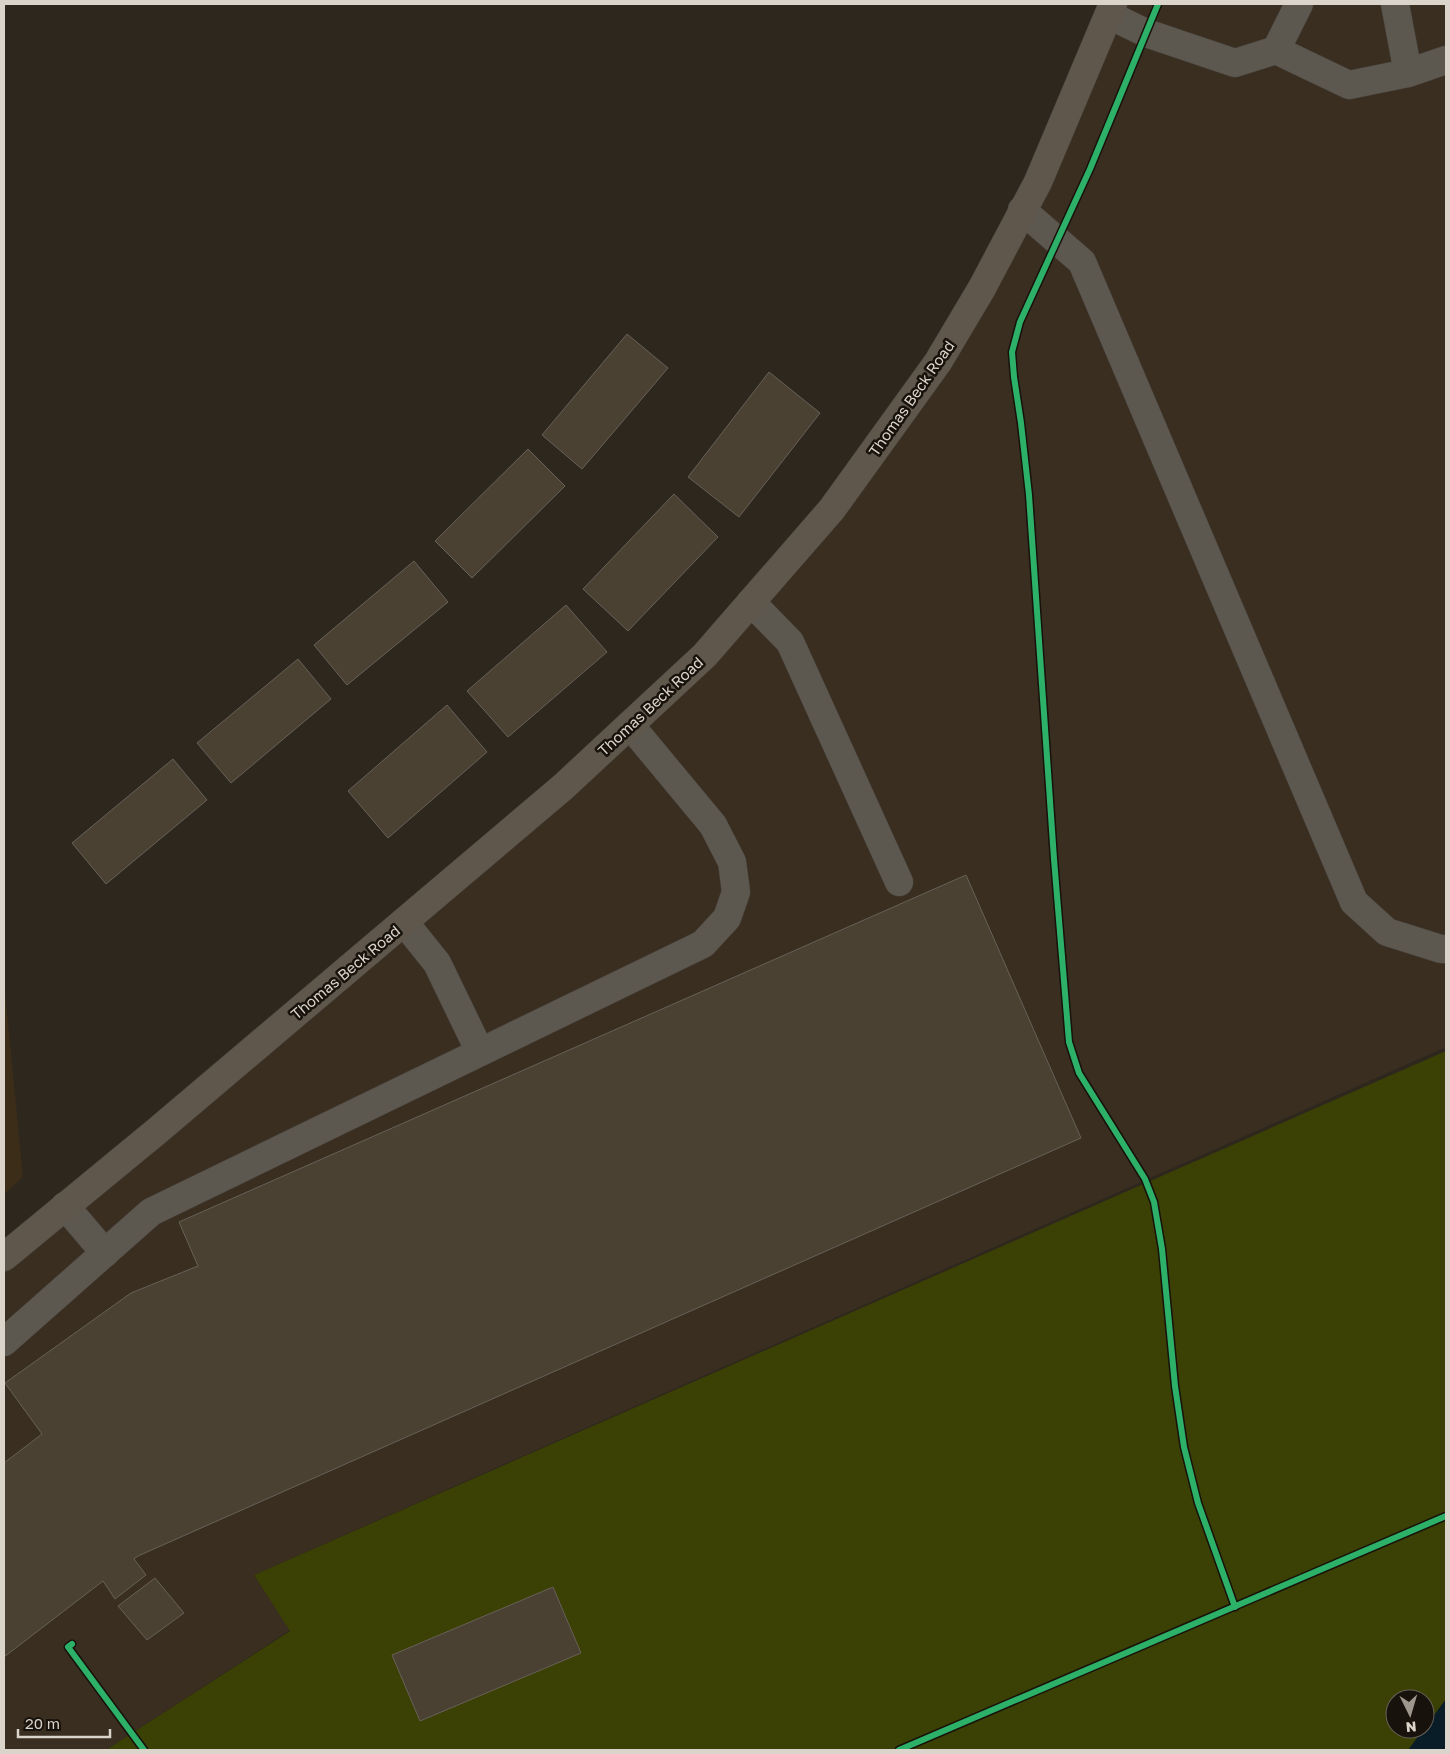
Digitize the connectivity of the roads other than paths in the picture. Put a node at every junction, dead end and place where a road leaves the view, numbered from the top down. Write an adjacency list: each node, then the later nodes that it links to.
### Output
1 (1299, 4): 4 (lane)
2 (1395, 4): 6 (lane)
3 (1111, 9): 4 (lane); 7 (main road, Thomas Beck Road)
4 (1276, 50): 6 (lane)
5 (1446, 60): 6 (lane)
6 (1408, 73)
7 (1022, 210): 8 (main road, Thomas Beck Road); 12 (lane)
8 (751, 602): 9 (main road, Thomas Beck Road); 10 (lane)
9 (630, 725): 11 (main road, Thomas Beck Road); 13 (lane)
10 (899, 882)
11 (404, 922): 13 (lane); 14 (main road, Thomas Beck Road)
12 (1446, 949)
13 (480, 1052): 15 (lane)
14 (65, 1206): 15 (lane); 16 (main road, Thomas Beck Road)
15 (105, 1253): 17 (lane)
16 (4, 1257)
17 (4, 1342)

